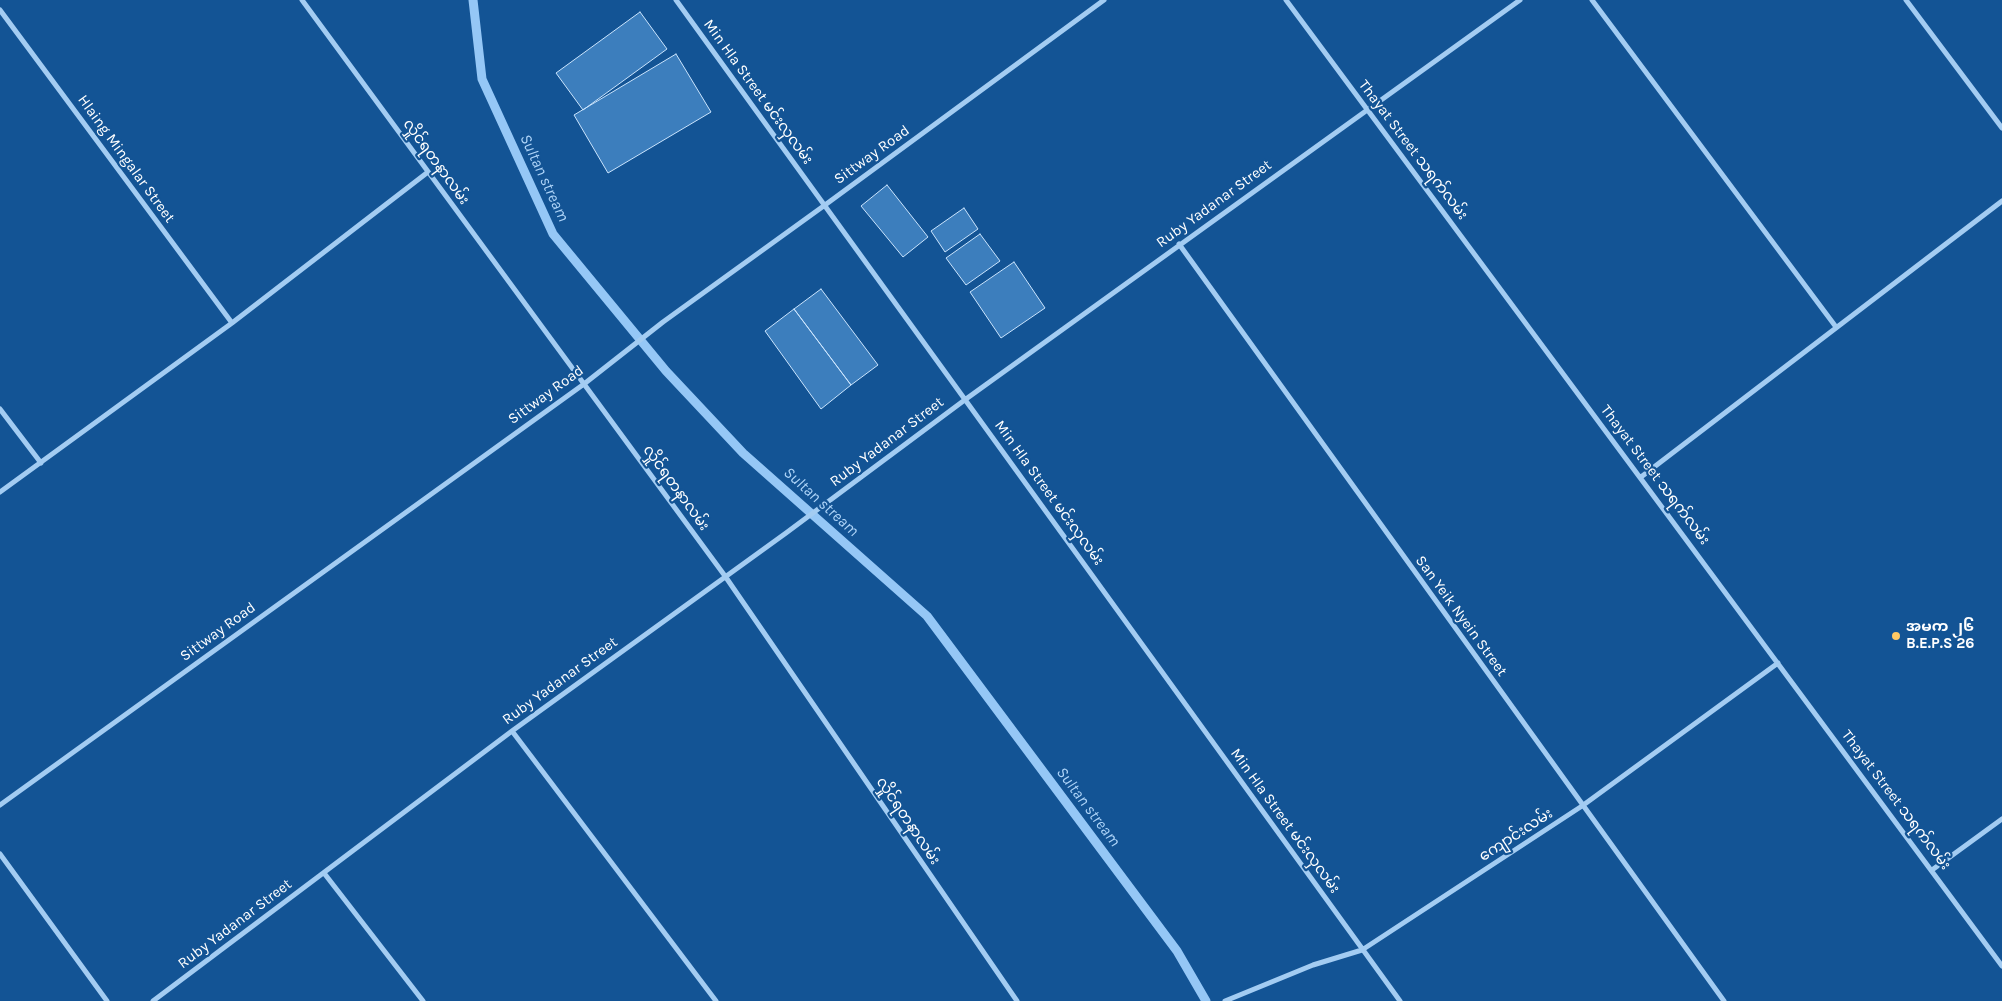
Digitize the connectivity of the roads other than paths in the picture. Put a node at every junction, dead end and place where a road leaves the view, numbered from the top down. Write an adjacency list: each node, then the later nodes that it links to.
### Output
1 (302, 0): 11 (street, လှိုင်ရတနာလမ်း)
2 (676, 0): 13 (street, Min Hla Street မင်းလှလမ်း)
3 (1104, 0): 13 (street, Sittway Road)
4 (1286, 0): 9 (street, Thayat Street သရက်လမ်း)
5 (1520, 0): 9 (street, Ruby Yadanar Street)
6 (1592, 0): 16 (street)
7 (1906, 0): 10 (street)
8 (0, 10): 15 (street, Hlaing Mingalar Street)
9 (1367, 110): 14 (street, Ruby Yadanar Street); 21 (street, Thayat Street သရက်လမ်း)
10 (2002, 128)
11 (428, 172): 15 (street); 17 (street, လှိုင်ရတနာလမ်း)
12 (2002, 201): 16 (street)
13 (825, 205): 17 (street, Sittway Road); 18 (street, Min Hla Street မင်းလှလမ်း)
14 (1179, 244): 18 (street, Ruby Yadanar Street); 27 (street, San Yeik Nyein Street)
15 (232, 323): 20 (street)
16 (1836, 327): 21 (street)
17 (584, 384): 23 (street, လှိုင်ရတနာလမ်း); 26 (street, Sittway Road)
18 (966, 399): 23 (street, Ruby Yadanar Street); 32 (street, Min Hla Street မင်းလှလမ်း)
19 (0, 409): 20 (street)
20 (40, 462): 22 (street)
21 (1640, 477): 24 (street, Thayat Street သရက်လမ်း)
22 (0, 492)
23 (725, 576): 25 (street, Ruby Yadanar Street); 38 (street, လှိုင်ရတနာလမ်း)
24 (1778, 663): 27 (street, ကျောင်းလမ်း); 30 (street, Thayat Street သရက်လမ်း)
25 (512, 731): 31 (street, Ruby Yadanar Street); 37 (street)
26 (0, 805)
27 (1582, 806): 32 (street, ကျောင်းလမ်း); 41 (street, San Yeik Nyein Street)
28 (2002, 819): 30 (street)
29 (0, 854): 34 (street)
30 (1932, 870): 33 (street, Thayat Street သရက်လမ်း)
31 (324, 873): 35 (street, Ruby Yadanar Street); 36 (street)
32 (1362, 950): 39 (street, ကျောင်းလမ်း); 40 (street, Min Hla Street မင်းလှလမ်း)
33 (2002, 966)
34 (107, 1001)
35 (153, 1001)
36 (423, 1001)
37 (716, 1001)
38 (1017, 1001)
39 (1224, 1001)
40 (1400, 1001)
41 (1724, 1001)

